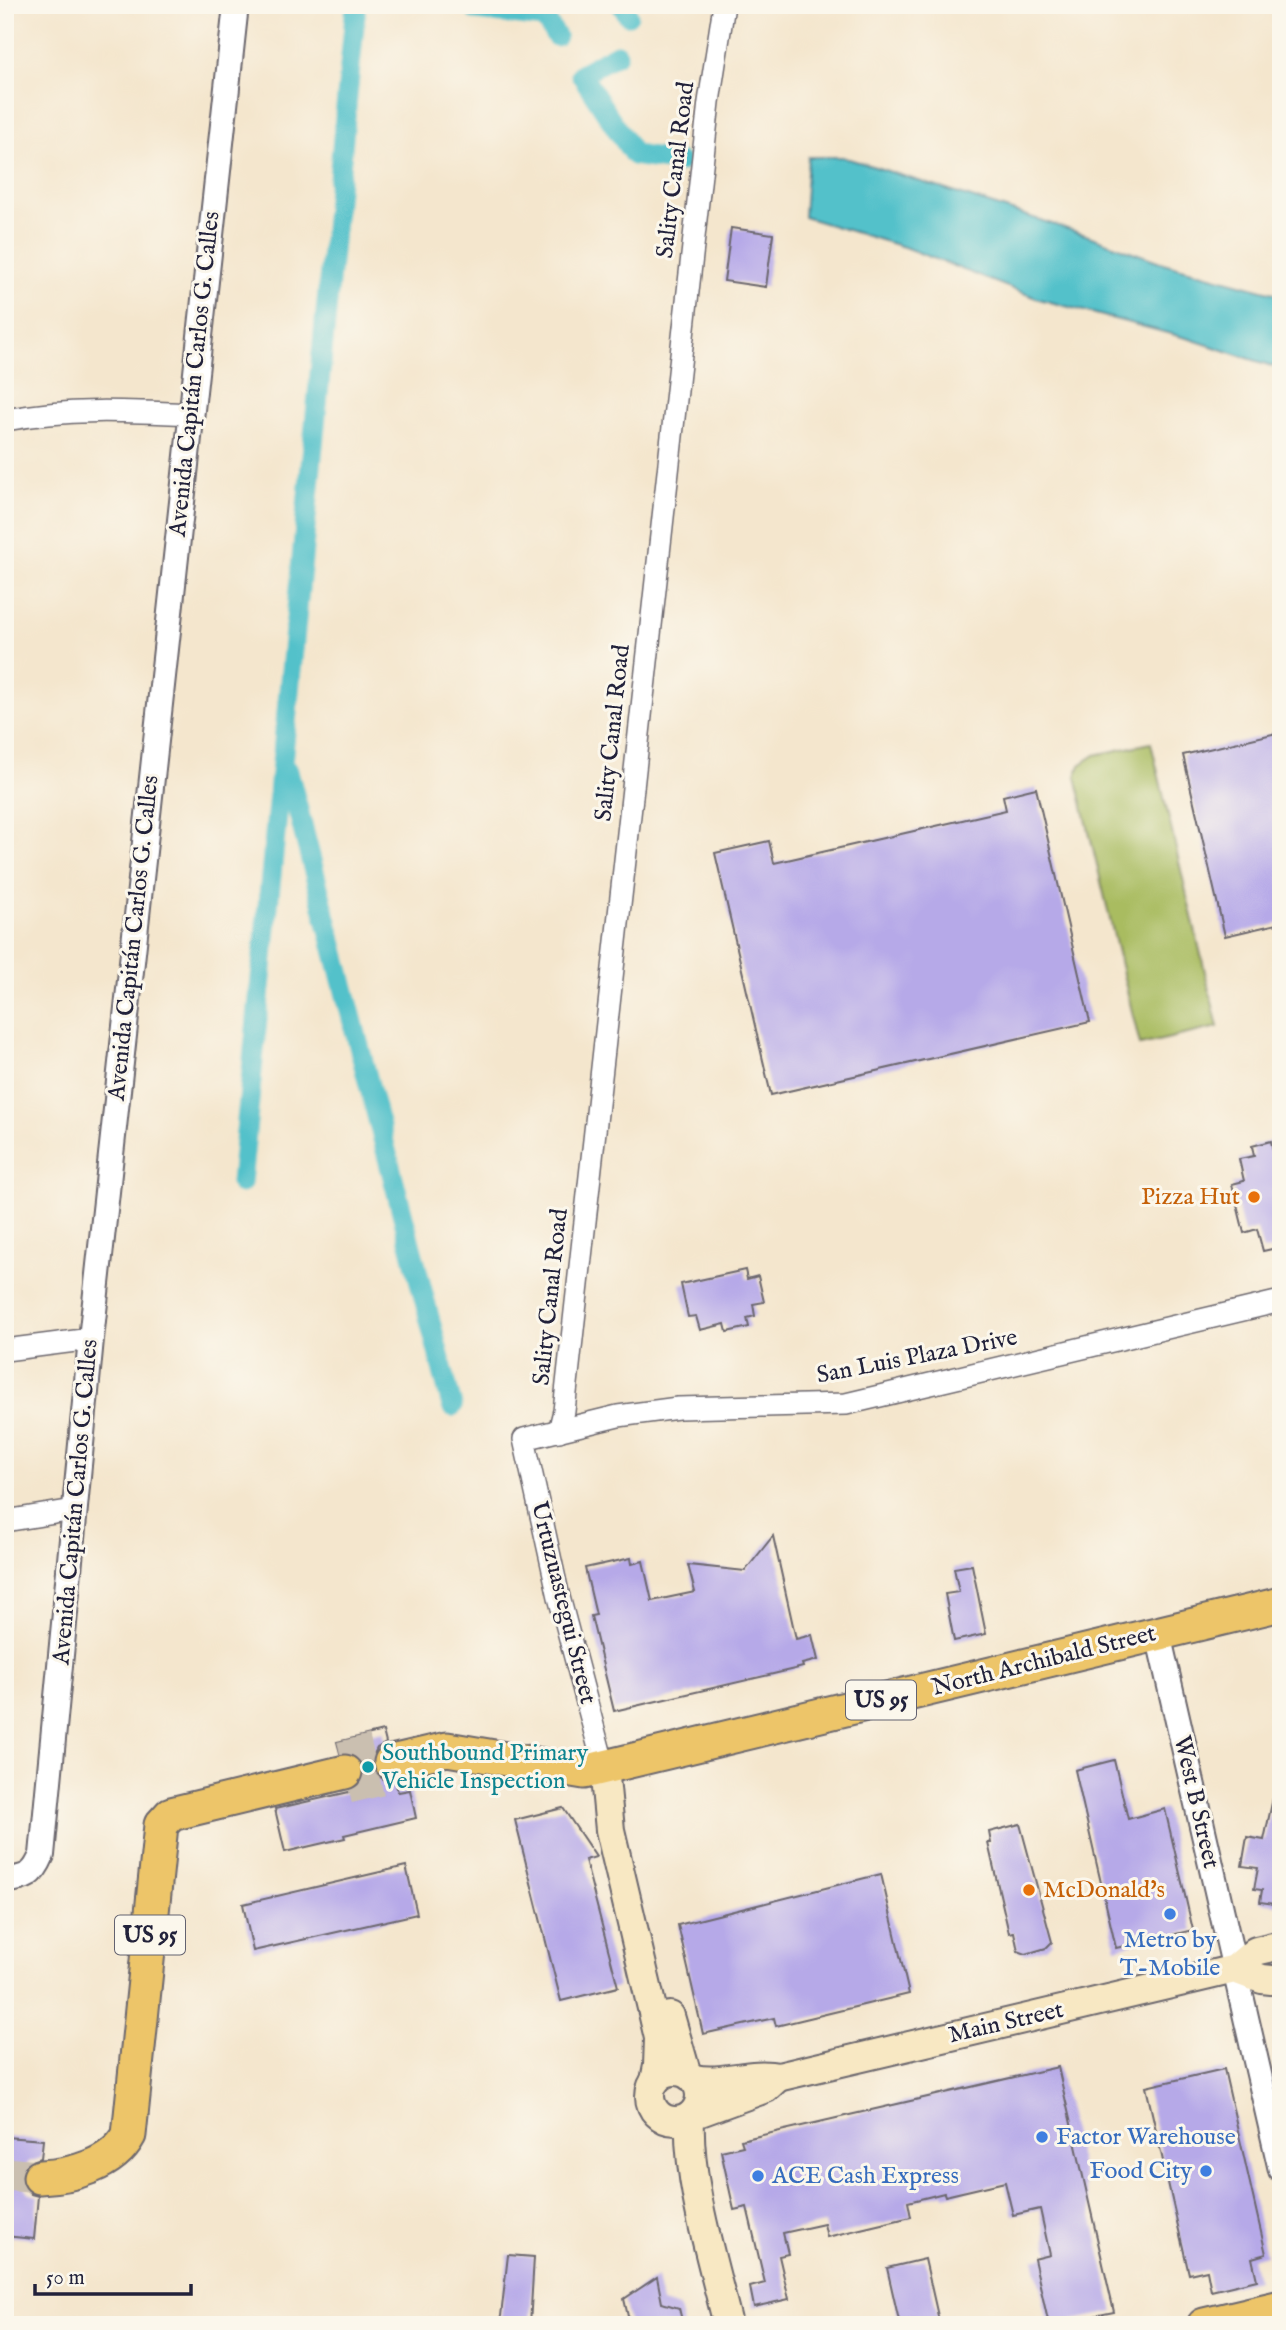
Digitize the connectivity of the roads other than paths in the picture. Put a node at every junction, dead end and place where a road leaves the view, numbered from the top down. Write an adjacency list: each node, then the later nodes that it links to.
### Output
1 (236, 5): 3 (street, Avenida Capitán Carlos G. Calles)
2 (724, 5): 8 (street, Sality Canal Road)
3 (190, 414): 4 (street); 6 (street, Avenida Capitán Carlos G. Calles)
4 (5, 420)
5 (1281, 1301): 8 (street, San Luis Plaza Drive)
6 (91, 1339): 7 (street); 9 (street, Avenida Capitán Carlos G. Calles)
7 (5, 1350)
8 (559, 1431): 14 (street, Urtuzuastegui Street)
9 (74, 1510): 10 (street); 16 (street, Avenida Capitán Carlos G. Calles)
10 (5, 1521)
11 (1281, 1604): 12 (highway, North Archibald Street / US 95)
12 (1158, 1634): 14 (highway, North Archibald Street / US 95); 18 (street, West B Street)
13 (390, 1761): 14 (highway, US 95)
14 (591, 1769): 20 (main road, Urtuzuastegui Street); 22 (main road, Urtuzuastegui Street)
15 (345, 1772): 26 (highway, US 95)
16 (5, 1881)
17 (1281, 1945): 18 (main road, Main Street)
18 (1235, 1969): 19 (main road); 21 (main road, Main Street); 25 (street, West B Street)
19 (1281, 1981)
20 (690, 2076): 21 (main road, Main Street); 22 (main road); 24 (main road)
21 (778, 2077): 24 (main road, Main Street)
22 (655, 2081): 23 (main road)
23 (655, 2111): 24 (main road); 27 (main road)
24 (691, 2116): 27 (main road)
25 (1281, 2170)
26 (40, 2177)
27 (699, 2202): 29 (main road)
28 (1281, 2307): 30 (highway)
29 (728, 2325)
30 (1204, 2325)

